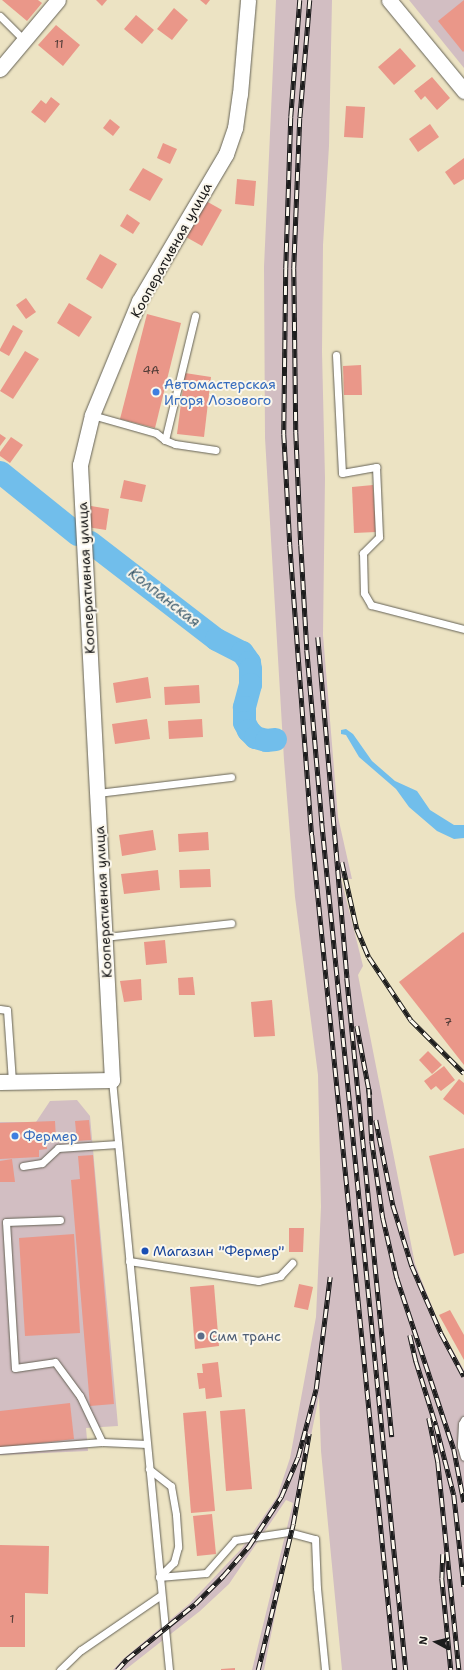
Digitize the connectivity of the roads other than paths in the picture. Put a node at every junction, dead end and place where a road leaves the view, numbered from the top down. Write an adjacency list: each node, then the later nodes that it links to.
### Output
1 (58, 0): 5 (street)
2 (248, 0): 10 (street, Кооперативная улица)
3 (393, 1): 7 (street)
4 (0, 16): 5 (lane)
5 (24, 40): 6 (street)
6 (0, 69)
7 (464, 91)
8 (195, 316): 11 (lane)
9 (336, 355): 13 (lane)
10 (92, 415): 11 (lane); 15 (street, Кооперативная улица)
11 (165, 440): 12 (lane)
12 (216, 450)
13 (464, 629)
14 (231, 777): 15 (lane)
15 (97, 793): 17 (street, Кооперативная улица)
16 (231, 923): 17 (lane)
17 (105, 937): 19 (street, Кооперативная улица)
18 (0, 1009): 20 (lane)
19 (112, 1080): 20 (street); 21 (lane)
20 (6, 1082)
21 (118, 1144): 22 (lane); 24 (lane)
22 (23, 1166)
23 (60, 1220): 27 (lane)
24 (129, 1261): 25 (lane); 28 (lane)
25 (292, 1263)
26 (464, 1420): 30 (lane)
27 (102, 1442): 28 (lane); 29 (lane)
28 (147, 1444): 31 (lane)
29 (0, 1450)
30 (464, 1457)
31 (149, 1469): 32 (lane); 32 (lane)
32 (159, 1577): 33 (lane); 36 (lane)
33 (161, 1595): 34 (lane); 35 (lane)
34 (60, 1670)
35 (169, 1670)
36 (325, 1670)

